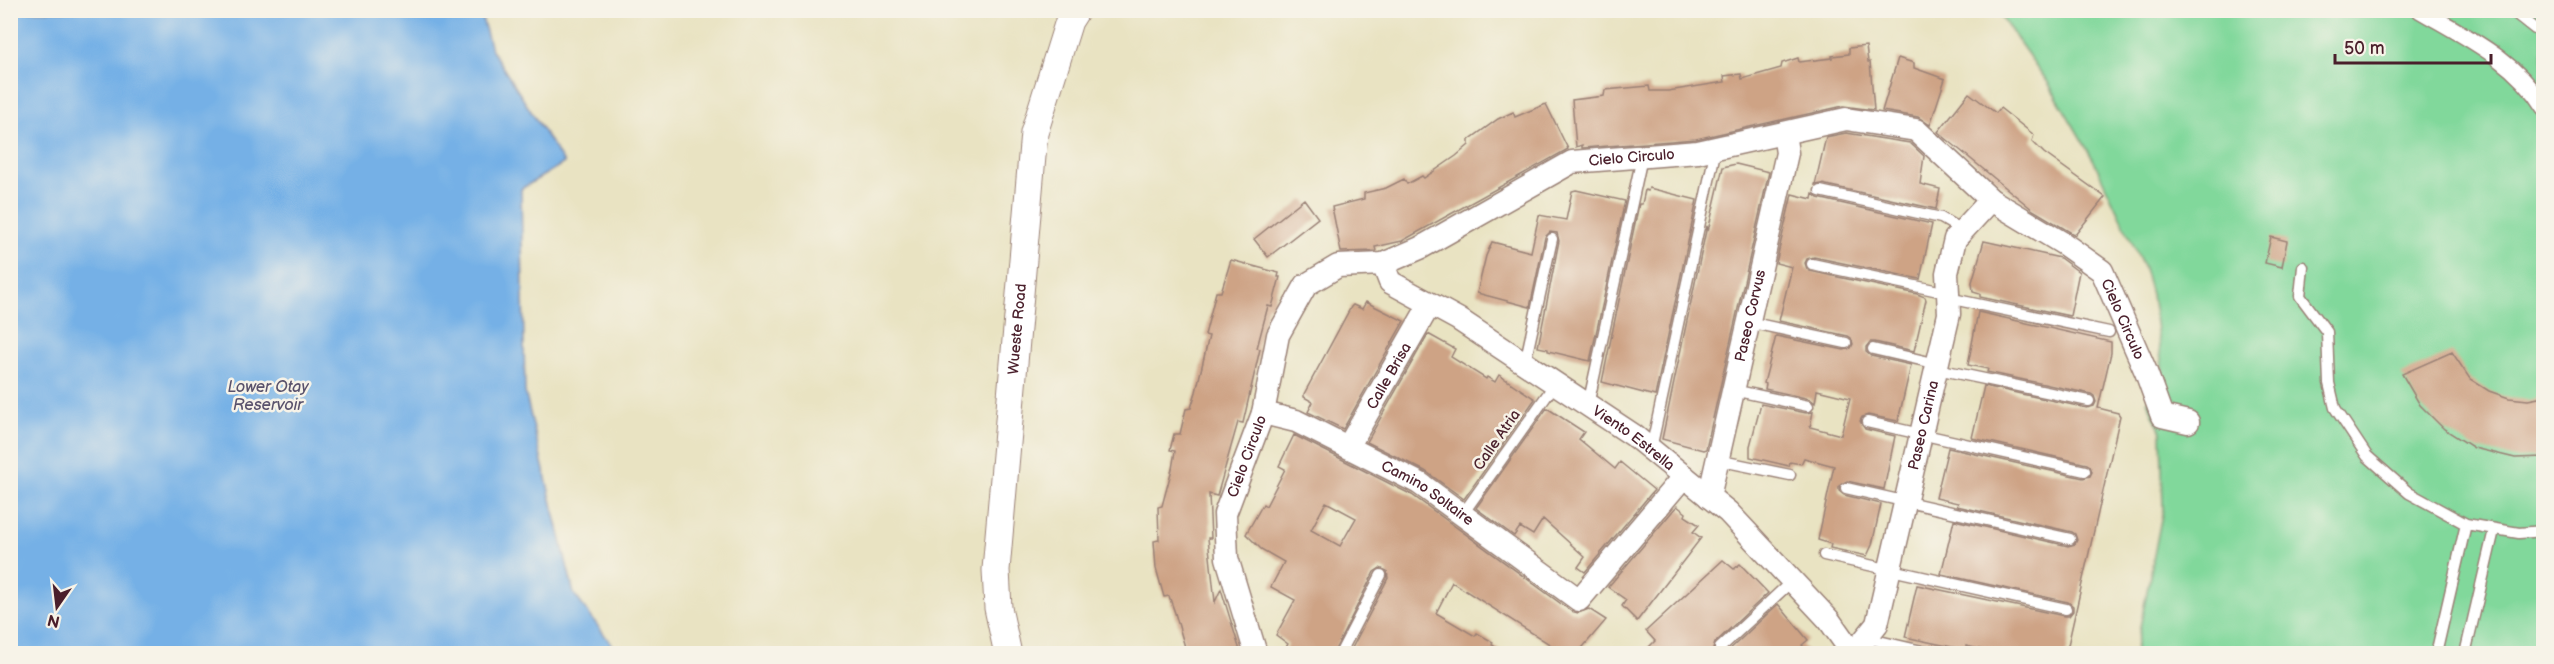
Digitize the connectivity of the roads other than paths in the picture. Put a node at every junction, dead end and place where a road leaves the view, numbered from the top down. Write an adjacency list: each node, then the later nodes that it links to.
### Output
1 (1076, 10): 54 (street, Wueste Road)
2 (2420, 10): 5 (street)
3 (2511, 10): 4 (lane)
4 (2544, 31)
5 (2544, 107)
6 (1784, 133): 7 (street, Cielo Circulo); 10 (street, Cielo Circulo); 18 (street, Paseo Corvus)
7 (1716, 148): 8 (street, Cielo Circulo); 34 (lane)
8 (1642, 157): 13 (street, Cielo Circulo); 27 (lane)
9 (1820, 191): 11 (lane)
10 (1991, 200): 11 (street, Paseo Carina); 31 (street, Cielo Circulo)
11 (1963, 231): 16 (street, Paseo Carina)
12 (1552, 239): 22 (lane)
13 (1383, 264): 17 (street, Viento Estrella); 29 (street, Cielo Circulo)
14 (1812, 264): 16 (lane)
15 (2303, 267): 43 (lane)
16 (1948, 295): 19 (lane); 23 (street, Paseo Carina)
17 (1430, 304): 22 (street, Viento Estrella); 33 (street, Calle Brisa)
18 (1748, 322): 20 (lane); 25 (street, Paseo Corvus)
19 (2109, 333)
20 (1846, 343)
21 (1873, 349): 23 (lane)
22 (1525, 363): 24 (street, Viento Estrella)
23 (1938, 367): 26 (lane); 32 (street, Paseo Carina)
24 (1555, 384): 27 (street, Viento Estrella); 42 (lane, Calle Atria)
25 (1733, 390): 28 (lane); 35 (street, Paseo Corvus)
26 (2089, 401)
27 (1588, 405): 34 (street, Viento Estrella)
28 (1808, 406)
29 (1263, 413): 33 (street, Camino Soltaire); 55 (street, Cielo Circulo)
30 (1867, 422): 32 (lane)
31 (2188, 423)
32 (1922, 435): 36 (lane); 41 (street, Paseo Carina)
33 (1348, 447): 42 (street, Camino Soltaire)
34 (1651, 449): 38 (street, Viento Estrella)
35 (1717, 460): 37 (lane); 40 (street, Paseo Corvus)
36 (2085, 471)
37 (1790, 475)
38 (1684, 476): 40 (street, Viento Estrella); 42 (street, Camino Soltaire)
39 (1846, 488): 41 (lane)
40 (1709, 497): 50 (street, Viento Estrella)
41 (1905, 501): 46 (lane); 48 (street, Paseo Carina)
42 (1462, 514)
43 (2466, 524): 44 (lane); 58 (lane)
44 (2494, 530): 45 (lane); 59 (lane)
45 (2544, 531)
46 (2070, 539)
47 (1824, 555): 48 (lane)
48 (1890, 569): 51 (lane); 52 (street, Paseo Carina)
49 (1381, 575): 56 (lane)
50 (1792, 581): 52 (street, Viento Estrella); 53 (lane)
51 (2066, 609)
52 (1859, 646): 57 (lane)
53 (1720, 648)
54 (1008, 654)
55 (1256, 654)
56 (1340, 654)
57 (1935, 654)
58 (2436, 654)
59 (2465, 654)

